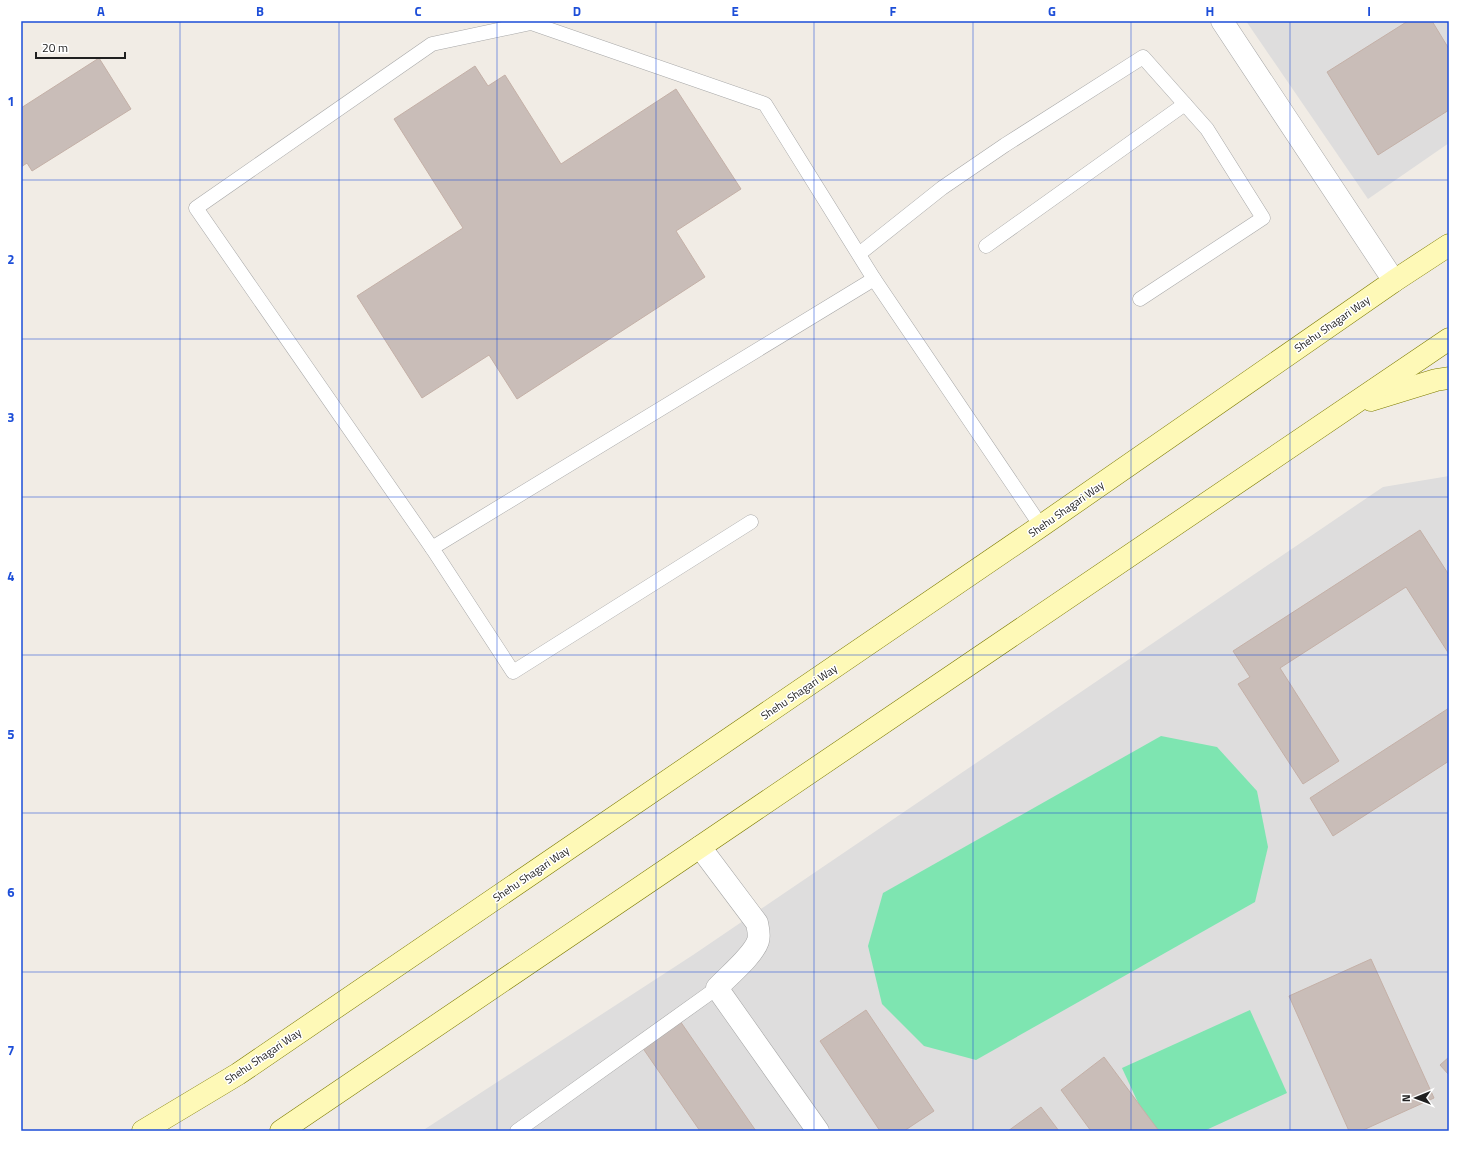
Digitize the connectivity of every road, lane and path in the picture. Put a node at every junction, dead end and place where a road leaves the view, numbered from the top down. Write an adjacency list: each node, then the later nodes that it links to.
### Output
1 (1222, 21): 7 (street)
2 (1185, 104): 4 (lane); 5 (lane); 8 (lane)
3 (1449, 245): 7 (main road, Shehu Shagari Way)
4 (986, 246)
5 (859, 254): 6 (lane); 14 (lane)
6 (874, 279): 13 (lane); 14 (lane)
7 (1394, 281): 13 (main road, Shehu Shagari Way)
8 (1140, 299)
9 (1449, 339): 11 (main road)
10 (1449, 378): 11 (main road)
11 (1349, 407): 15 (main road)
12 (751, 522): 14 (lane)
13 (1041, 526): 17 (main road, Shehu Shagari Way)
14 (432, 548)
15 (700, 847): 16 (street); 18 (main road)
16 (717, 988): 19 (lane); 20 (street)
17 (143, 1131)
18 (281, 1131)
19 (516, 1131)
20 (818, 1131)

